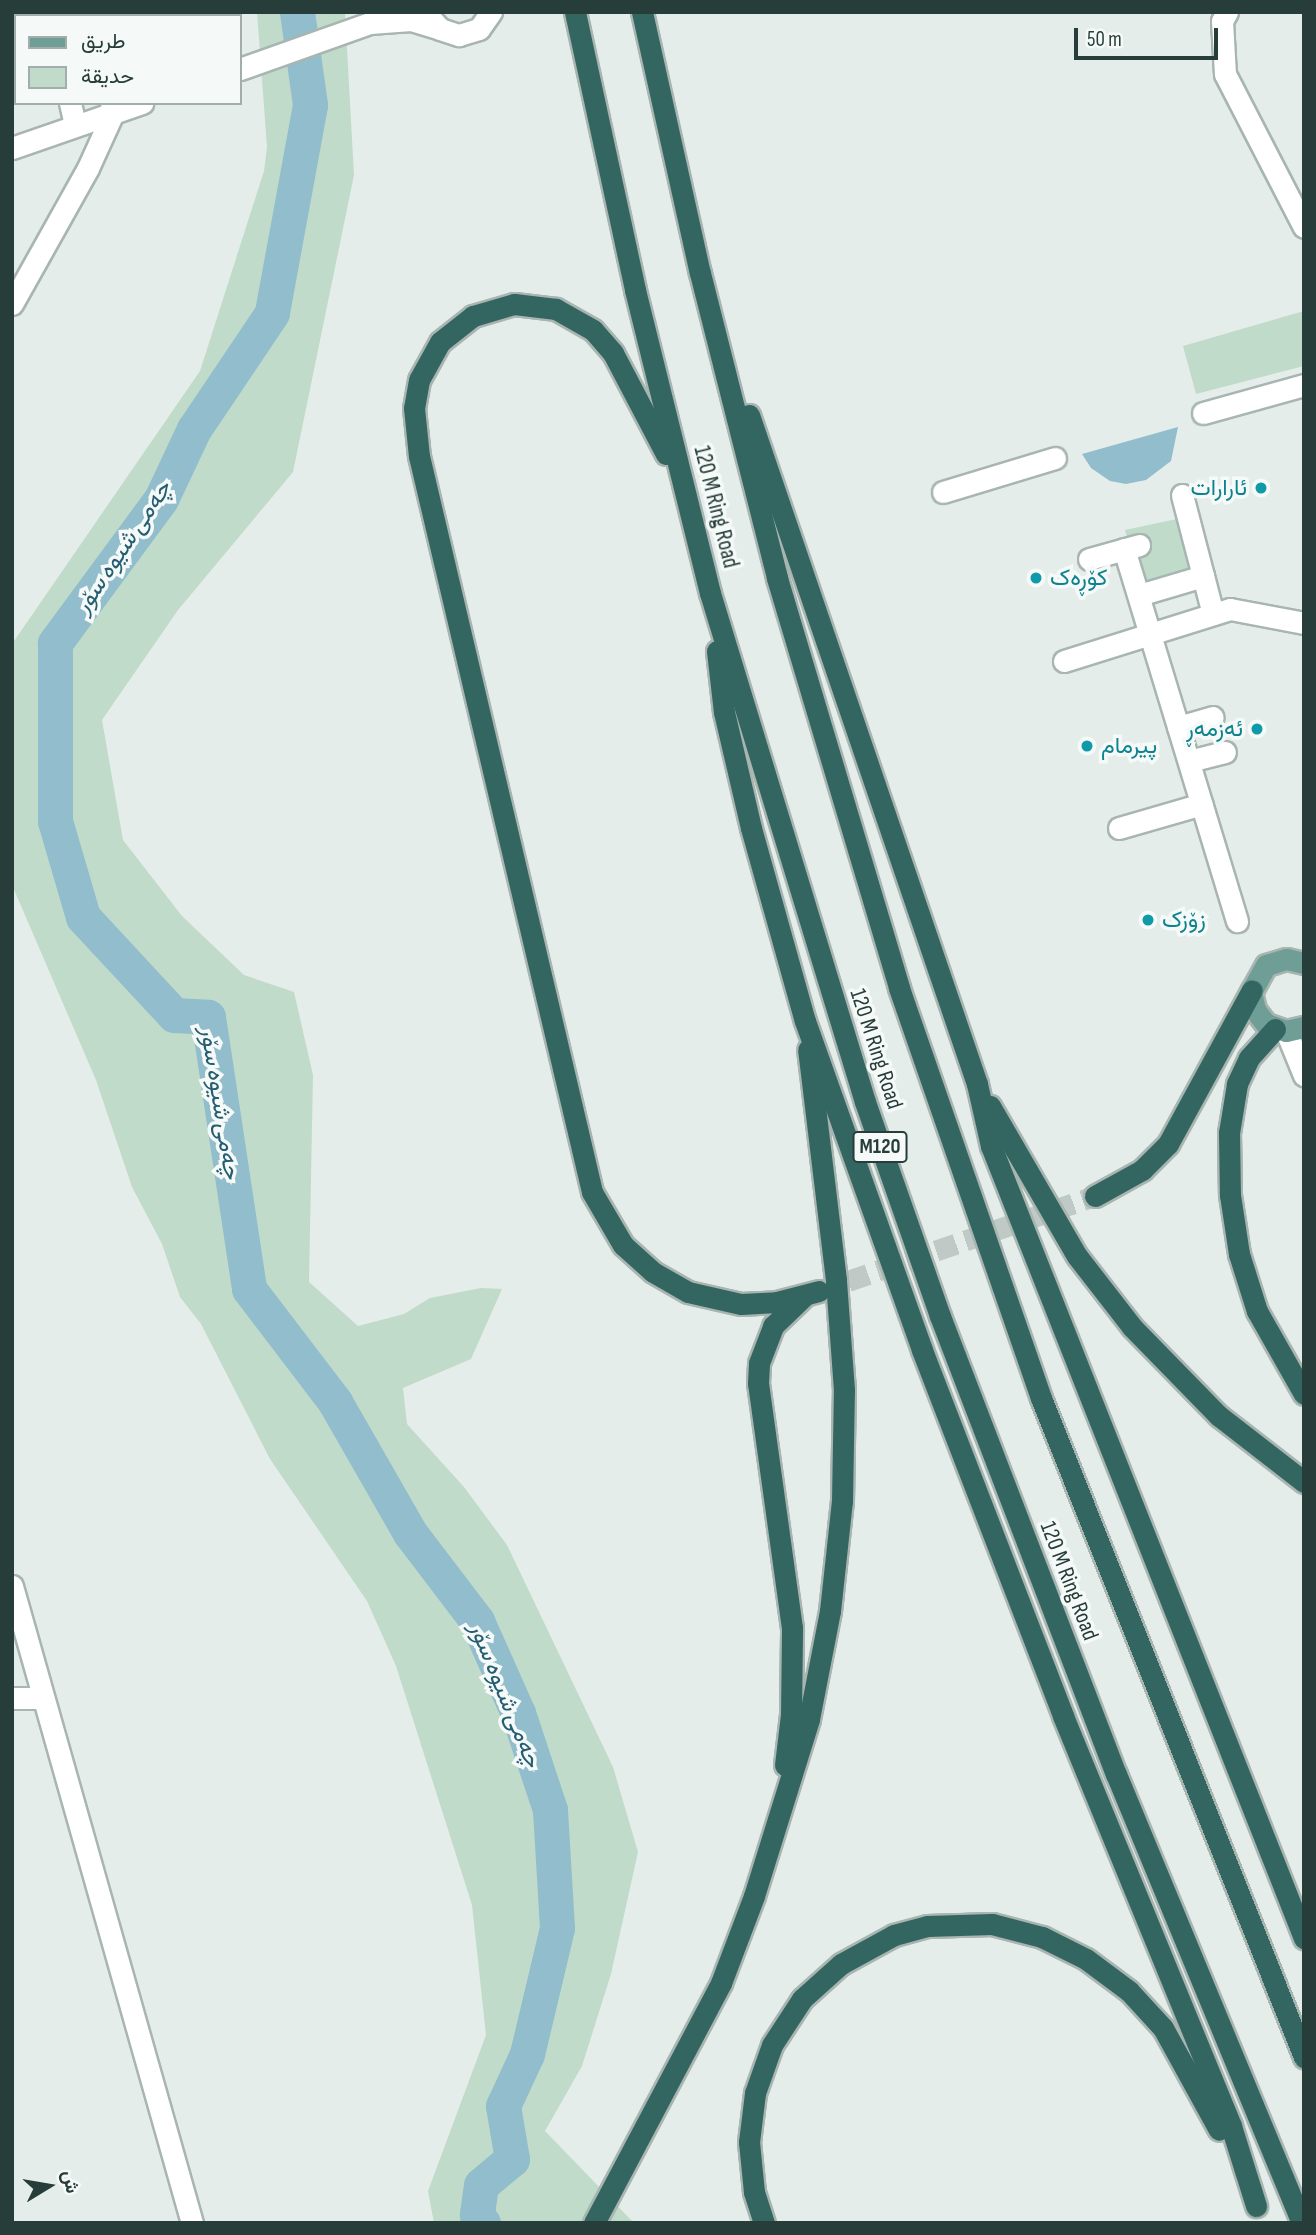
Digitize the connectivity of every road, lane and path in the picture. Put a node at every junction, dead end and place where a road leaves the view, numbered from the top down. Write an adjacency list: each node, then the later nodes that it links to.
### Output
1 (502, 12): 7 (street)
2 (575, 12): 20 (highway, 120 M Ring Road / M120)
3 (642, 12): 15 (highway, 120 M Ring Road)
4 (1227, 12): 14 (street)
5 (386, 16): 6 (street); 8 (street)
6 (434, 21): 7 (street)
7 (485, 21)
8 (242, 68)
9 (70, 105): 12 (street)
10 (130, 105): 11 (street)
11 (112, 108): 12 (street); 16 (street)
12 (75, 125): 13 (street)
13 (12, 148)
14 (1304, 227)
15 (700, 273): 43 (highway); 52 (highway, 120 M Ring Road)
16 (12, 304)
17 (1304, 384): 18 (street)
18 (1203, 413)
19 (1055, 458): 21 (street)
20 (684, 491): 25 (highway, 120 M Ring Road / M120); 50 (highway)
21 (943, 492)
22 (1182, 495): 24 (street)
23 (1089, 559): 26 (street)
24 (1203, 576): 26 (street); 27 (street)
25 (710, 593): 40 (highway); 57 (highway, 120 M Ring Road / M120)
26 (1139, 594): 29 (street)
27 (1213, 614): 28 (street); 29 (street)
28 (1304, 623)
29 (1151, 636): 30 (street); 32 (street)
30 (1064, 661)
31 (1213, 717): 32 (street)
32 (1178, 727): 34 (street)
33 (1226, 752): 34 (street)
34 (1189, 761): 35 (street)
35 (1202, 804): 36 (street); 37 (street)
36 (1119, 828)
37 (1237, 921)
38 (1304, 963): 39 (main road)
39 (1252, 990): 41 (main road); 44 (highway)
40 (805, 1021): 50 (highway); 53 (highway)
41 (1288, 1029): 42 (street); 45 (highway)
42 (1304, 1075)
43 (977, 1084): 46 (highway); 51 (highway)
44 (1095, 1196)
45 (1304, 1394)
46 (1304, 1482)
47 (12, 1586): 49 (street)
48 (12, 1698): 49 (street)
49 (42, 1698): 54 (street)
50 (778, 1825): 55 (highway)
51 (1304, 1938)
52 (1304, 2057)
53 (1260, 2214): 56 (highway)
54 (192, 2223)
55 (594, 2223)
56 (764, 2223)
57 (1302, 2223)

